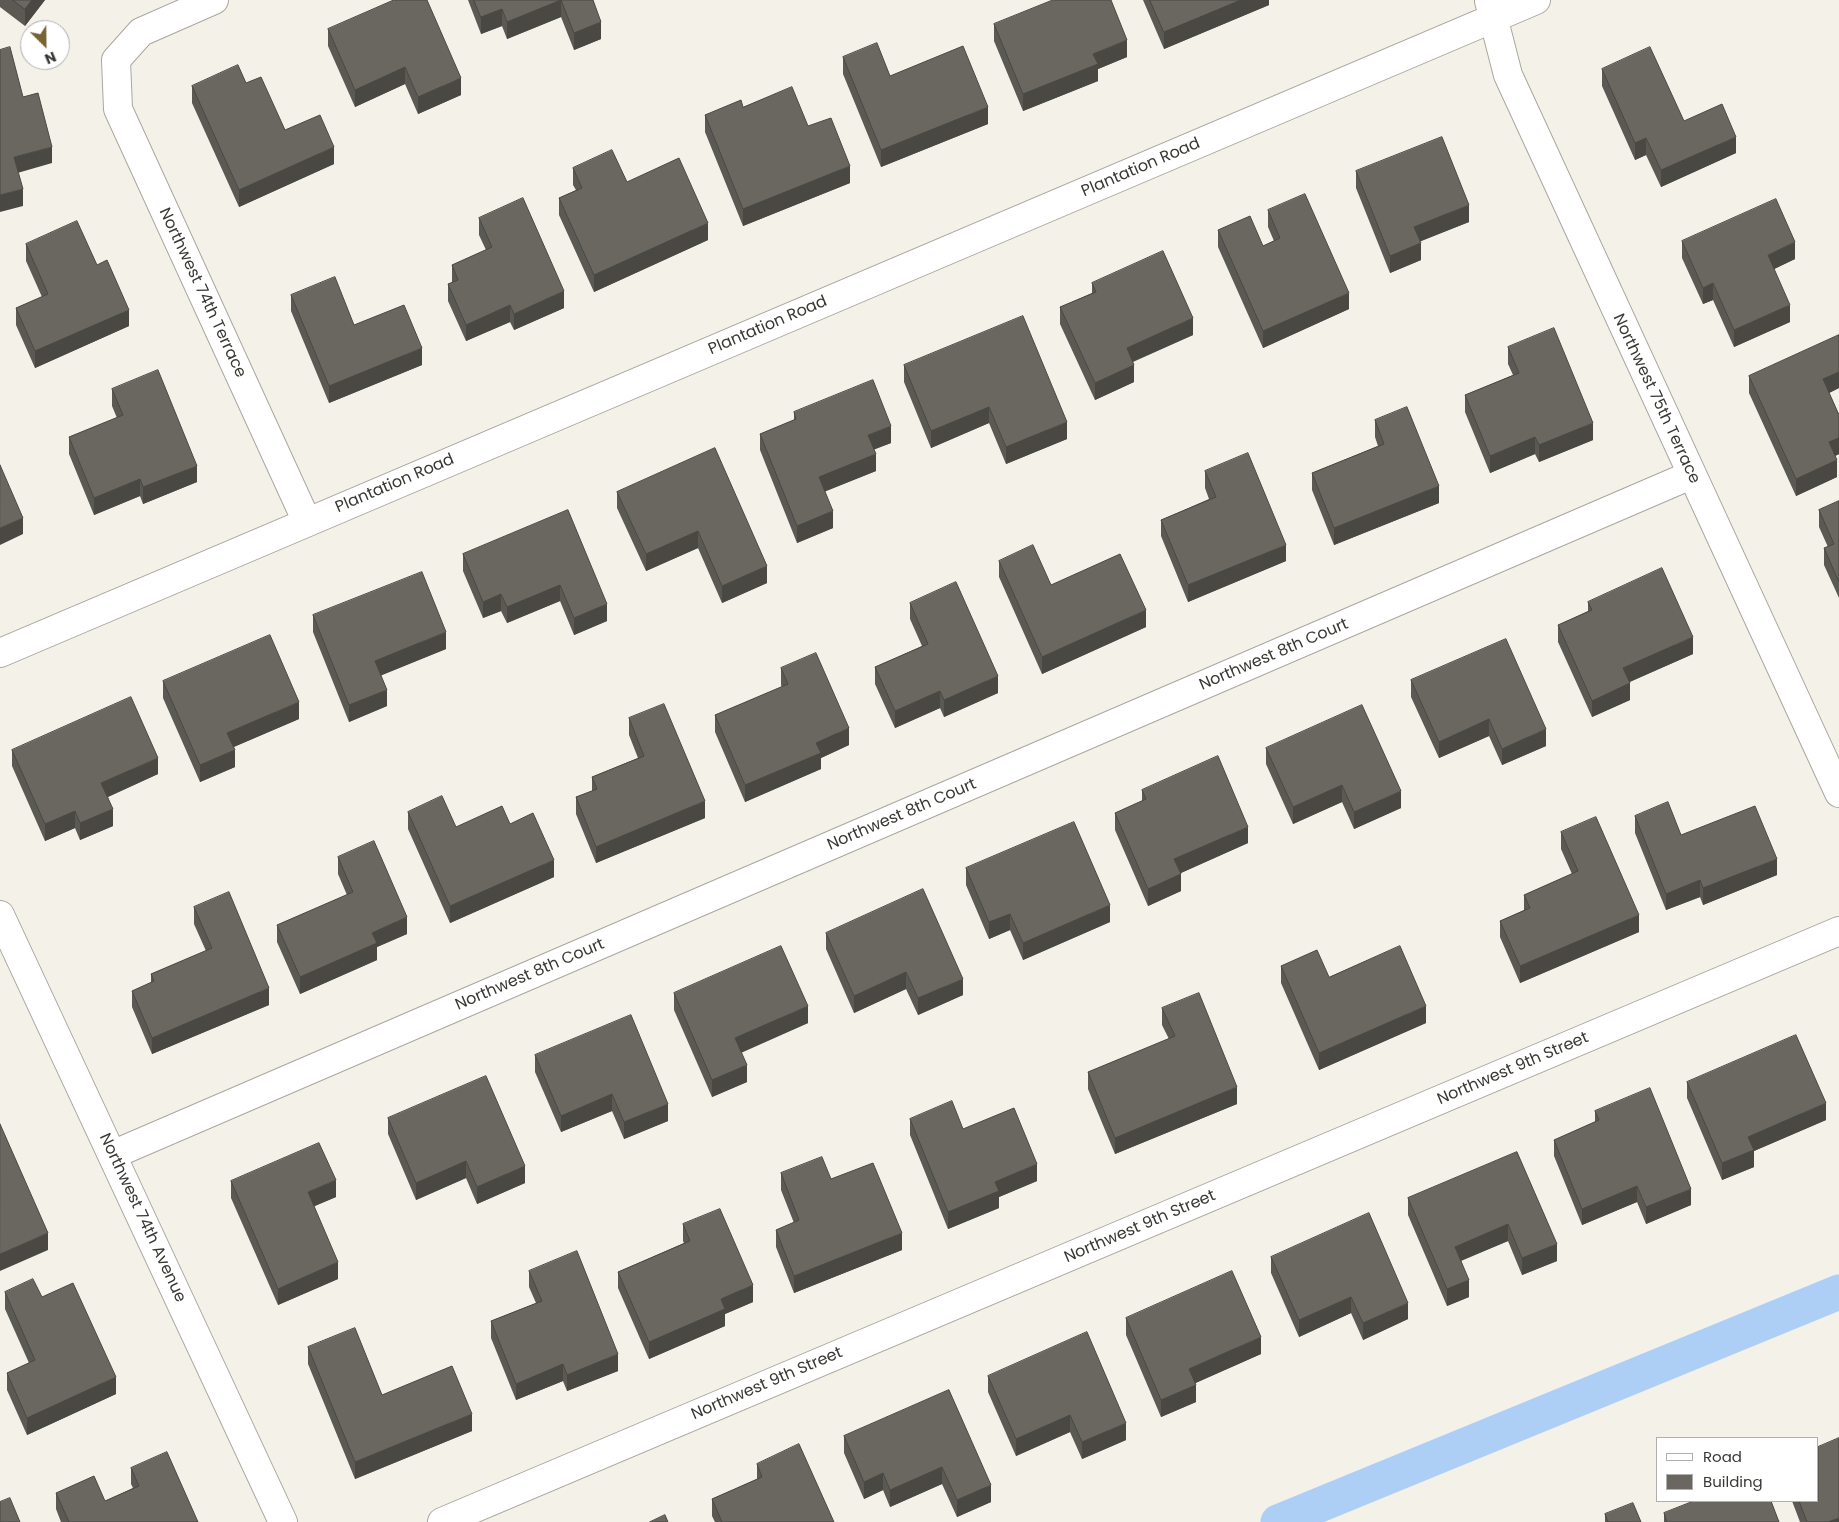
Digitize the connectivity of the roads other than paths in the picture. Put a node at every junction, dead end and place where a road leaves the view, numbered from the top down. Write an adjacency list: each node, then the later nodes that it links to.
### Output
1 (214, 0): 5 (street, Northwest 74th Terrace)
2 (1536, 0): 3 (street, Plantation Road)
3 (1490, 9): 4 (street, Northwest 75th Terrace); 5 (street, Plantation Road)
4 (1691, 475): 7 (street, Northwest 75th Terrace); 10 (street, Northwest 8th Court)
5 (307, 522): 6 (street, Plantation Road)
6 (0, 653)
7 (1839, 793)
8 (0, 915): 10 (street, Northwest 74th Avenue)
9 (1839, 931): 12 (street, Northwest 9th Street)
10 (112, 1154): 11 (street, Northwest 74th Avenue)
11 (283, 1522)
12 (442, 1522)

